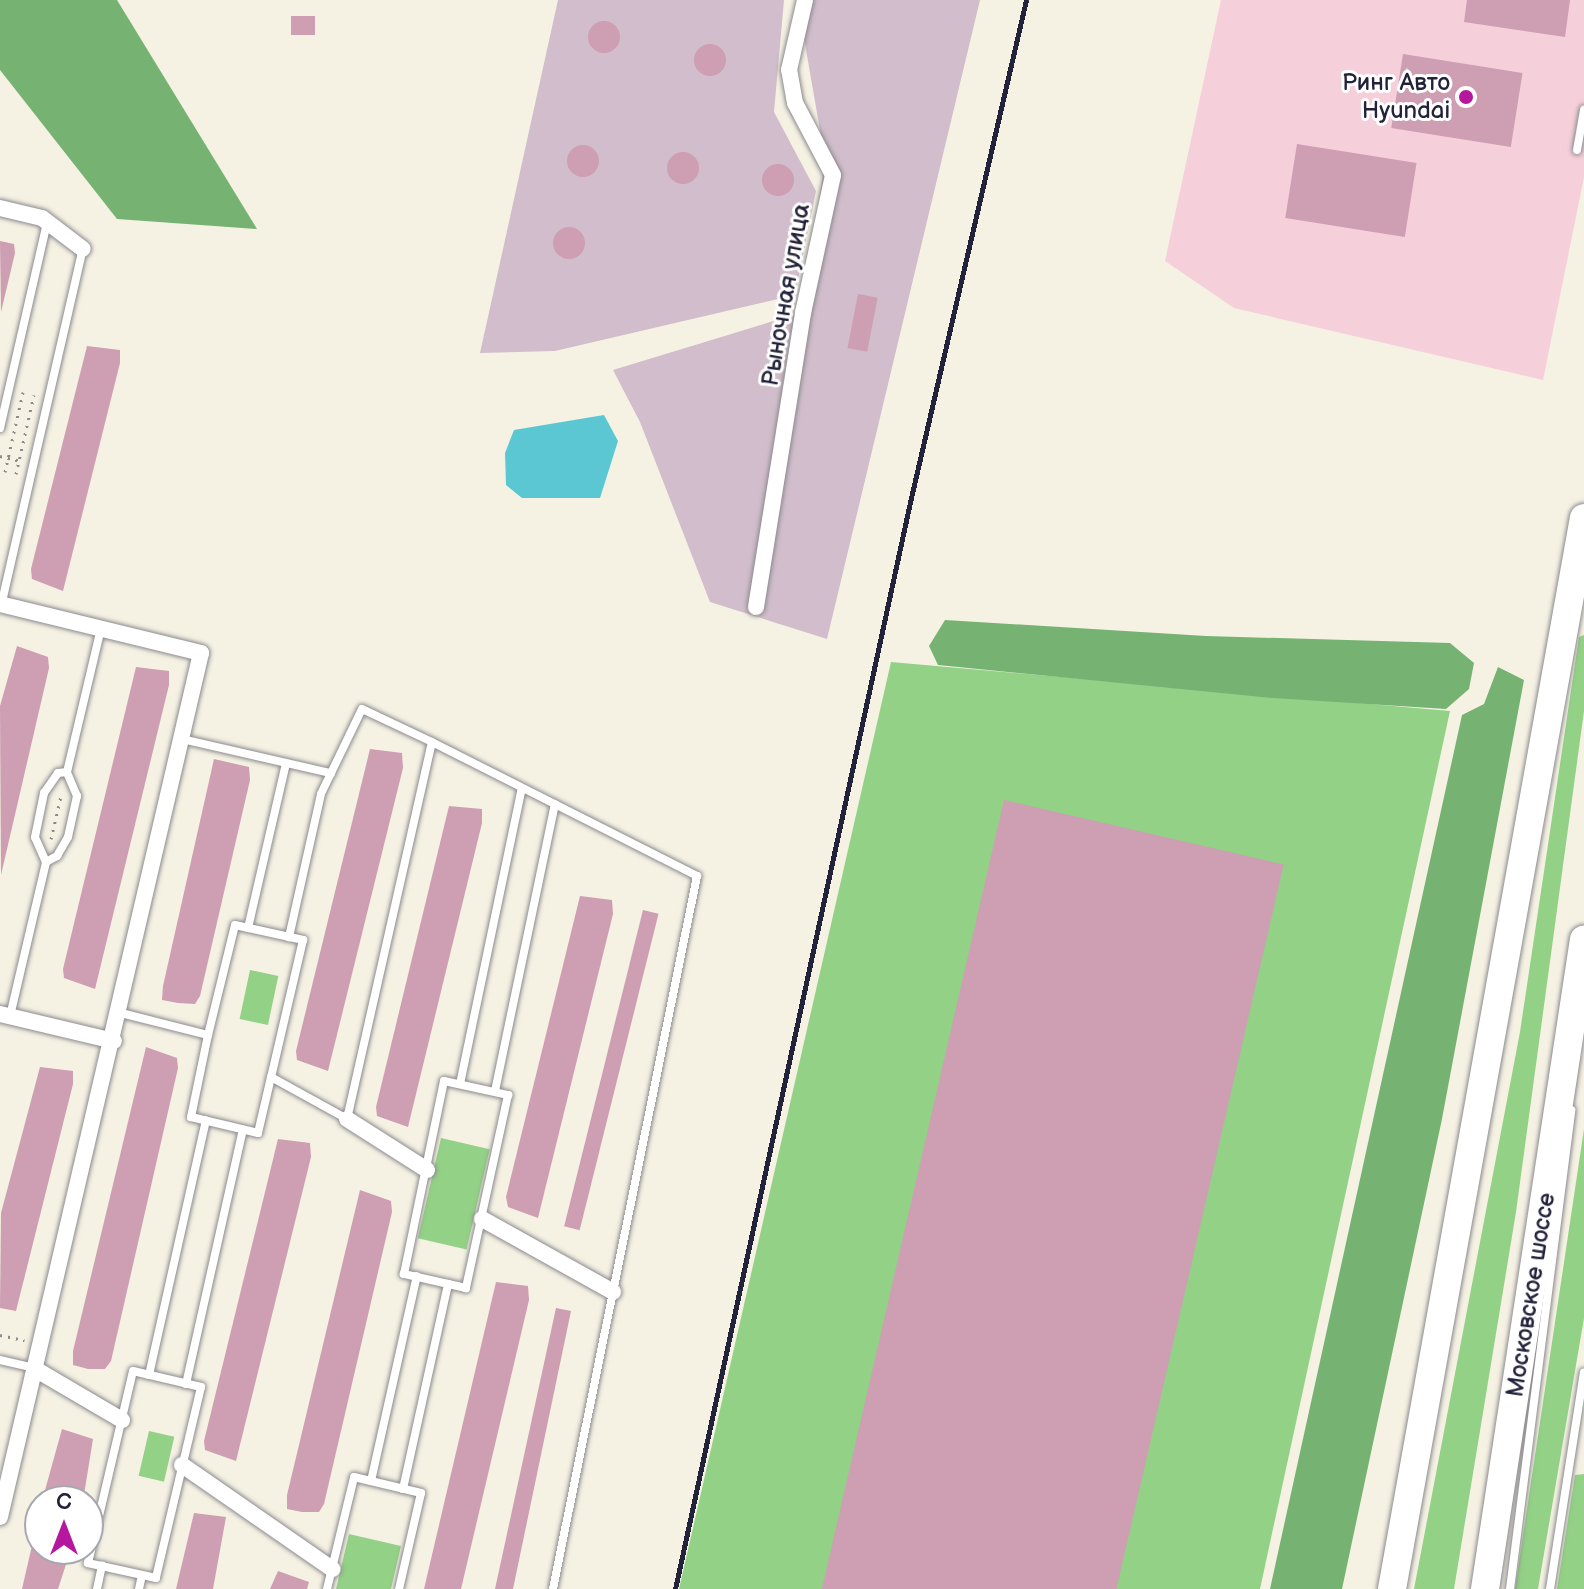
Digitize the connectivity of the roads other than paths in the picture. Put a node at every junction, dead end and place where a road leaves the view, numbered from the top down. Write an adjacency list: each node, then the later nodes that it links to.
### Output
1 (805, 0): 10 (street, Рыночная улица)
2 (1584, 110): 3 (lane)
3 (1577, 150)
4 (0, 208): 5 (street)
5 (48, 222): 6 (street); 7 (lane)
6 (83, 249): 9 (lane)
7 (0, 428)
8 (1584, 518): 59 (highway)
9 (0, 606): 11 (street)
10 (756, 607)
11 (101, 628): 12 (street); 15 (lane)
12 (182, 739): 14 (lane); 24 (street)
13 (432, 742): 16 (lane); 17 (lane); 31 (lane)
14 (286, 763): 16 (lane); 20 (lane)
15 (67, 772): 19 (lane); 19 (lane)
16 (331, 773): 21 (lane)
17 (522, 788): 18 (lane); 29 (lane)
18 (555, 804): 30 (lane); 38 (lane)
19 (46, 862): 25 (lane)
20 (248, 928): 21 (lane); 26 (lane)
21 (289, 937): 28 (lane)
22 (1584, 939): 23 (highway, Московское шоссе)
23 (1573, 1001): 60 (highway, Московское шоссе); 61 (lane)
24 (121, 1013): 26 (lane); 27 (street)
25 (5, 1015): 27 (street)
26 (208, 1035): 32 (lane)
27 (114, 1041): 40 (street)
28 (271, 1077): 31 (lane); 33 (lane)
29 (460, 1084): 30 (lane); 34 (lane)
30 (495, 1091): 35 (lane)
31 (347, 1119): 34 (street)
32 (206, 1120): 33 (lane); 42 (lane)
33 (243, 1129): 43 (lane)
34 (427, 1170): 36 (lane)
35 (482, 1219): 37 (lane); 38 (street)
36 (417, 1276): 37 (lane); 48 (lane)
37 (448, 1284): 49 (lane)
38 (613, 1292): 58 (lane)
39 (0, 1360): 40 (lane)
40 (35, 1369): 44 (street); 50 (street)
41 (1584, 1373): 45 (lane)
42 (149, 1375): 43 (lane); 44 (lane)
43 (186, 1384): 47 (lane)
44 (122, 1420): 51 (lane)
45 (1571, 1453): 46 (lane); 62 (lane)
46 (1584, 1456)
47 (182, 1465): 52 (street); 53 (lane)
48 (371, 1481): 49 (lane); 52 (lane)
49 (403, 1489): 57 (lane)
50 (0, 1517)
51 (102, 1566): 53 (lane); 54 (lane)
52 (332, 1569): 56 (lane)
53 (142, 1575): 55 (lane)
54 (97, 1589)
55 (139, 1589)
56 (327, 1589)
57 (399, 1589)
58 (553, 1589)
59 (1392, 1589)
60 (1485, 1589)
61 (1510, 1589)
62 (1550, 1589)

